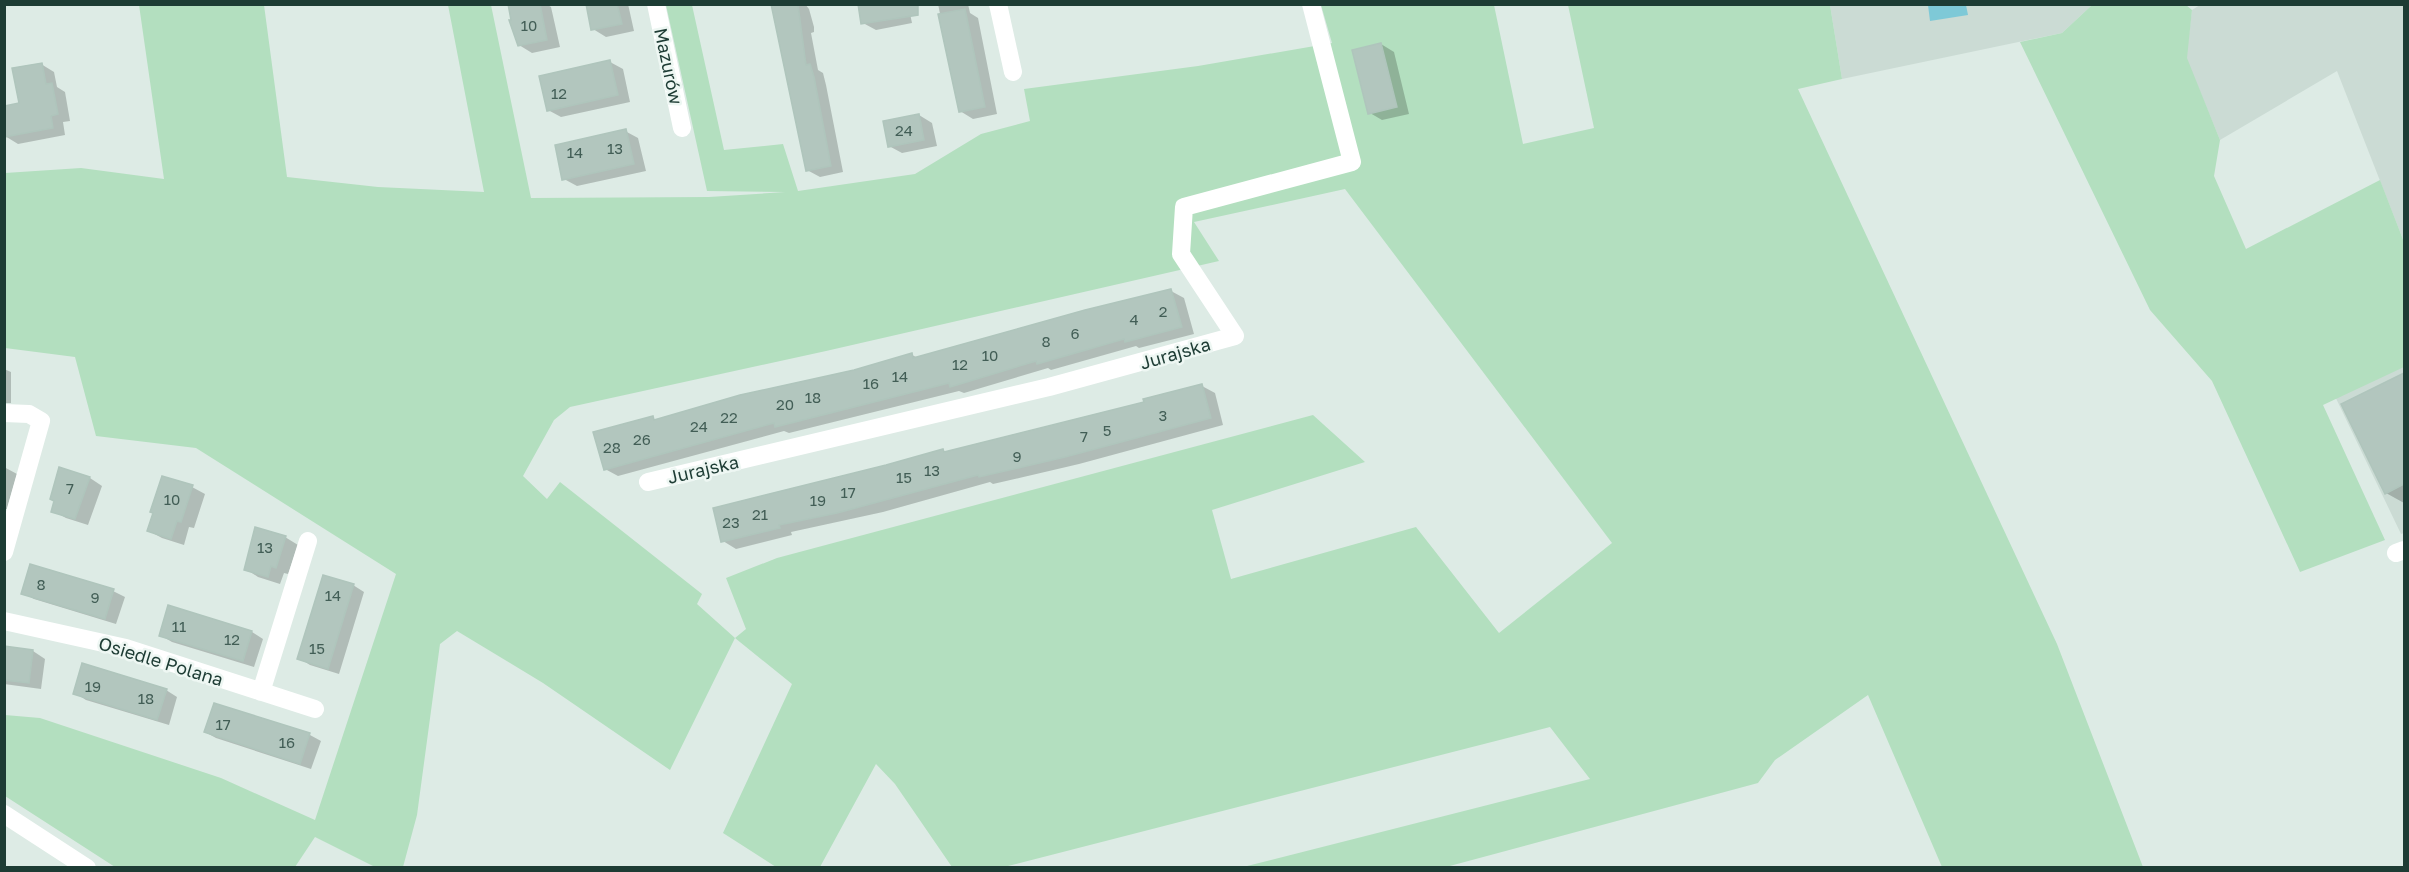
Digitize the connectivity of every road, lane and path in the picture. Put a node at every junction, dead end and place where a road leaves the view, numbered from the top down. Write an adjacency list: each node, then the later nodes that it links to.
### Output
1 (656, 4): 5 (street, Mazurów)
2 (998, 4): 4 (street)
3 (1311, 4): 7 (street, Jurajska)
4 (1013, 72)
5 (682, 128)
6 (4, 413): 9 (street)
7 (648, 482)
8 (308, 541): 11 (street)
9 (4, 552)
10 (4, 621): 11 (street, Osiedle Polana)
11 (261, 692): 12 (street, Osiedle Polana)
12 (315, 709)
13 (4, 814): 14 (street)
14 (87, 867)

